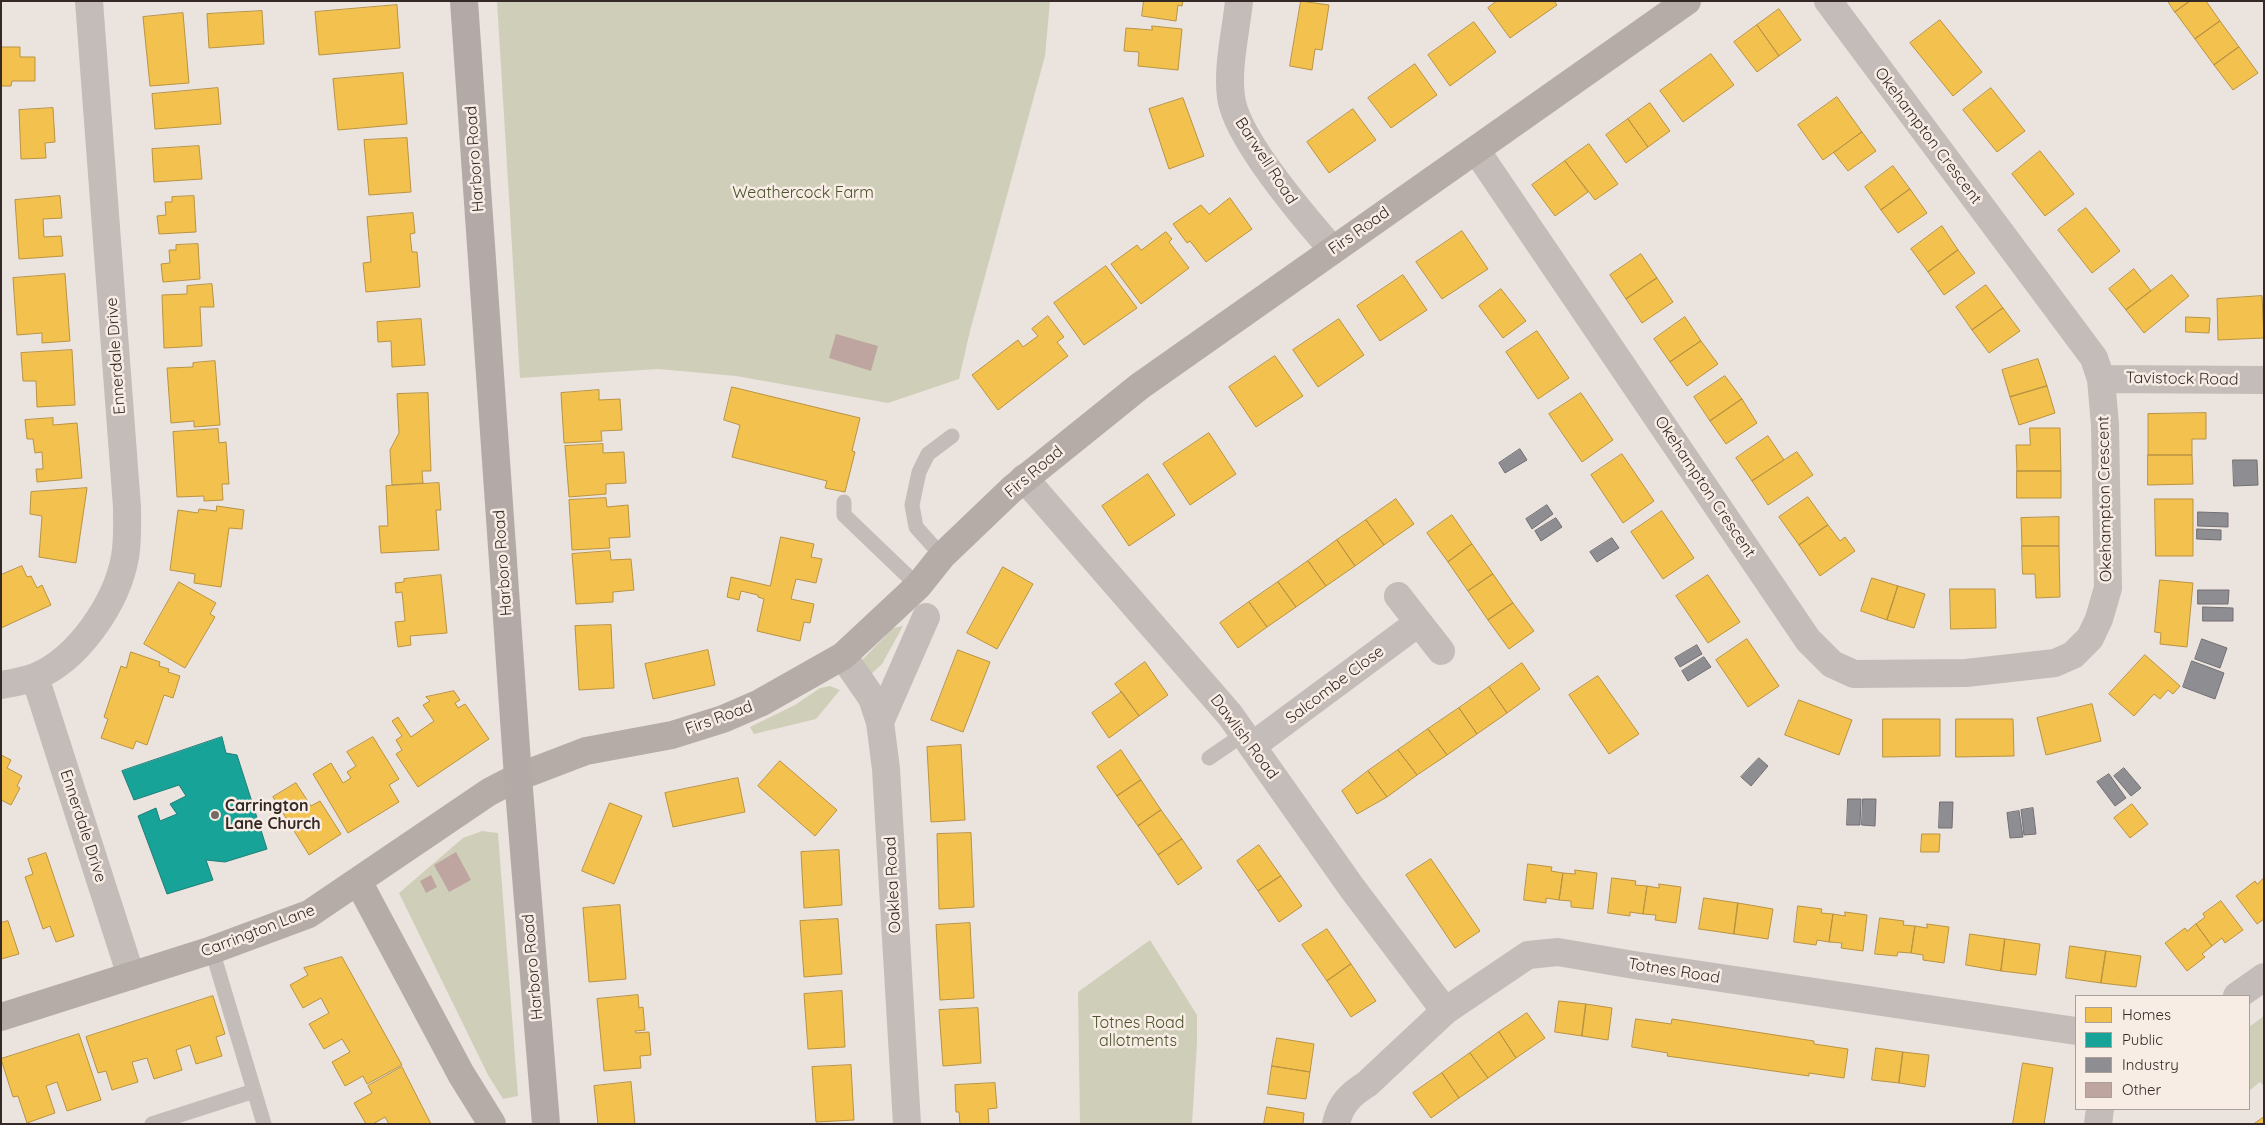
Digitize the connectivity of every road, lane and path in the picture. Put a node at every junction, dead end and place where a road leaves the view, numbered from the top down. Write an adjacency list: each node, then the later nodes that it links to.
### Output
1 (89, 1): 20 (street, Ennerdale Drive)
2 (464, 1): 25 (main road, Harboro Road)
3 (1239, 1): 7 (street, Barwell Road)
4 (1687, 1): 6 (street, Firs Road)
5 (1828, 1): 8 (street, Okehampton Crescent)
6 (1476, 150): 7 (street, Firs Road); 8 (street, Okehampton Crescent)
7 (1332, 249): 11 (street, Firs Road)
8 (2101, 379): 9 (street, Tavistock Road)
9 (2264, 380)
10 (952, 436): 13 (lane)
11 (1024, 478): 13 (street, Firs Road); 23 (street, Dawlish Road)
12 (844, 502): 14 (lane)
13 (942, 556): 14 (street, Firs Road)
14 (918, 586): 19 (street, Firs Road)
15 (1398, 596): 17 (street)
16 (926, 617): 22 (street)
17 (1418, 623): 18 (street); 23 (street, Salcombe Close)
18 (1441, 651)
19 (843, 656): 22 (street, Oaklea Road); 25 (street, Firs Road)
20 (35, 677): 21 (street, Ennerdale Drive); 28 (street, Ennerdale Drive)
21 (1, 685)
22 (880, 722): 40 (street, Oaklea Road)
23 (1248, 740): 24 (lane); 31 (street, Dawlish Road)
24 (1209, 758)
25 (518, 777): 26 (street, Firs Road); 39 (main road, Harboro Road)
26 (358, 881): 27 (street, Carrington Lane); 38 (street)
27 (212, 950): 28 (street, Carrington Lane); 34 (lane)
28 (132, 976): 32 (street, Carrington Lane)
29 (2264, 977): 30 (street)
30 (2238, 995)
31 (1445, 1011): 33 (street, Totnes Road); 41 (street, Totnes Road)
32 (1, 1017)
33 (2075, 1031)
34 (254, 1091): 36 (lane); 37 (lane)
35 (2100, 1110): 42 (street)
36 (152, 1124)
37 (264, 1124)
38 (492, 1124)
39 (546, 1124)
40 (907, 1124)
41 (1336, 1124)
42 (2098, 1124)

